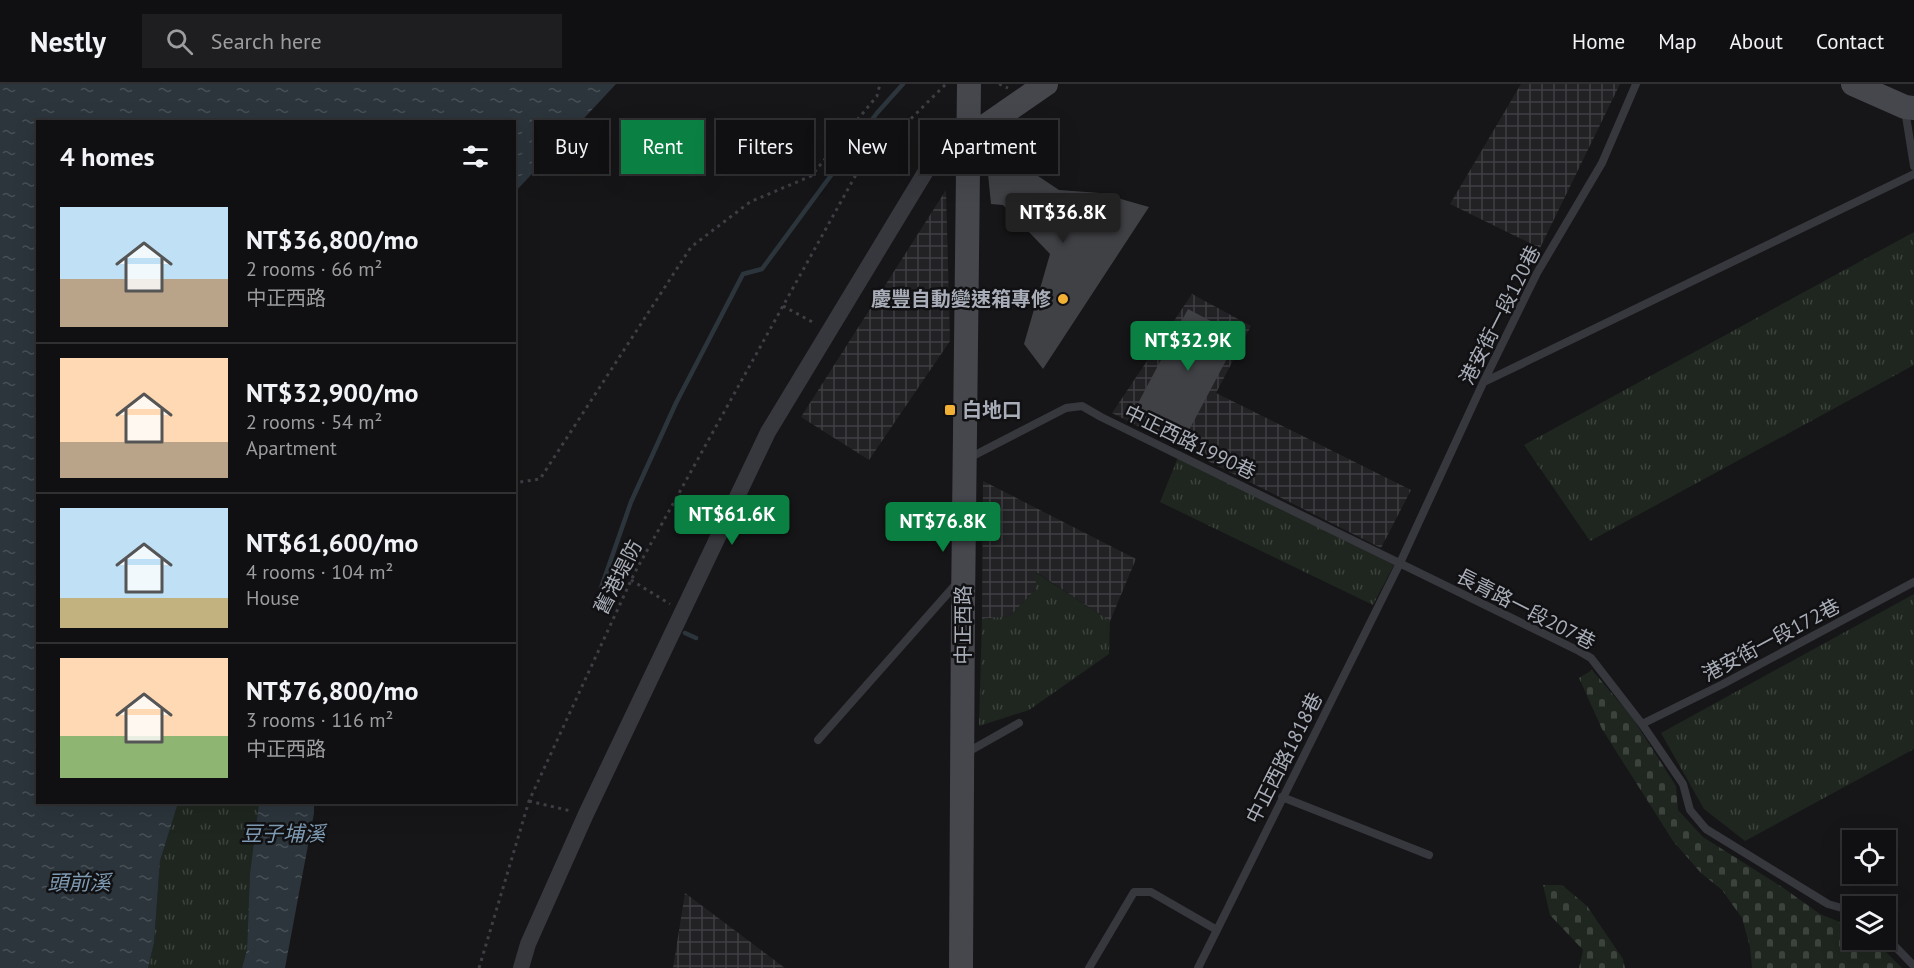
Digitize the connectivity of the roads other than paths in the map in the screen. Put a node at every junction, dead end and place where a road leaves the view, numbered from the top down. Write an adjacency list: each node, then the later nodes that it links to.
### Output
1 (969, 84): 6 (main road, 中正西路)
2 (1046, 84): 7 (main road)
3 (1635, 84): 12 (lane, 港安街一段120巷)
4 (1853, 84): 5 (main road)
5 (1911, 111): 8 (lane)
6 (968, 120)
7 (994, 120)
8 (1914, 166)
9 (924, 174): 28 (street)
10 (968, 174): 13 (main road, 中正西路)
11 (1914, 174): 12 (lane)
12 (1483, 383): 14 (lane, 港安街一段120巷)
13 (966, 460): 14 (lane, 中正西路1990巷); 15 (main road, 中正西路)
14 (1400, 563): 18 (lane, 長青路一段207巷); 21 (lane, 中正西路1818巷)
15 (963, 575): 19 (lane); 20 (main road, 中正西路)
16 (1914, 582): 18 (lane, 港安街一段172巷)
17 (1019, 723): 20 (lane)
18 (1642, 724): 23 (lane, 長青路一段207巷)
19 (818, 740)
20 (963, 755): 26 (main road, 中正西路)
21 (1282, 797): 22 (lane); 24 (lane, 中正西路1818巷)
22 (1429, 855)
23 (1842, 908)
24 (1217, 930): 29 (lane); 30 (lane, 中正西路1818巷)
25 (1896, 947): 27 (lane)
26 (965, 965)
27 (1914, 966)
28 (520, 968)
29 (1089, 968)
30 (1198, 968)

